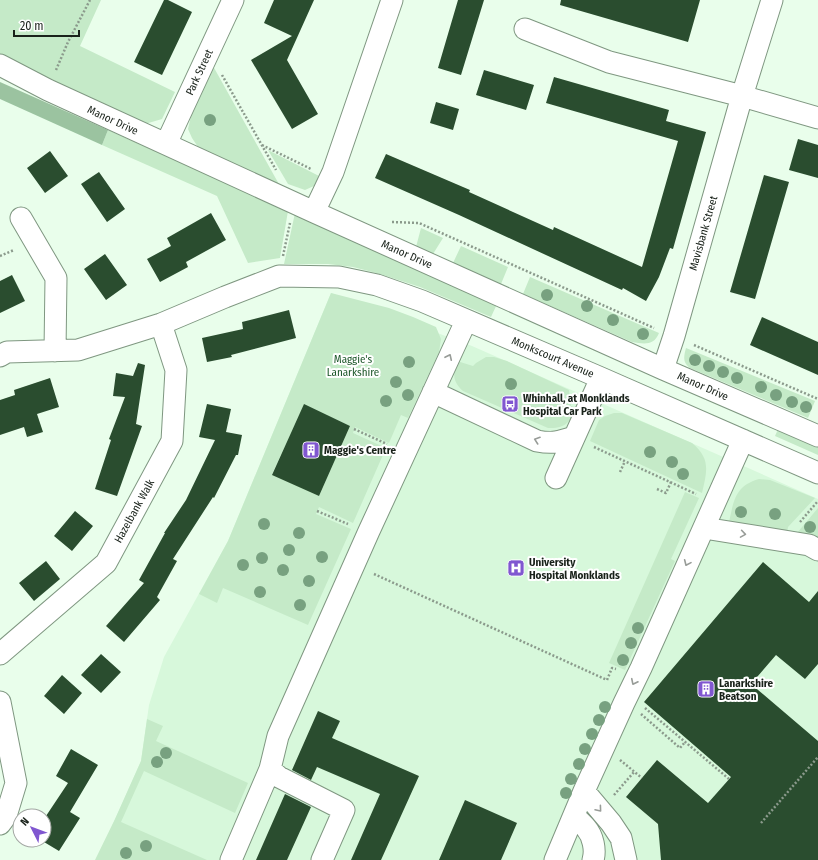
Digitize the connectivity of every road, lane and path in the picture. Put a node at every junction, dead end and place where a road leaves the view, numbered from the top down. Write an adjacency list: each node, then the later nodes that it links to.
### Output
1 (90, 0): 8 (path)
2 (233, 0): 6 (street, Park Street)
3 (392, 0): 14 (street)
4 (772, 0): 9 (street, Mavisbank Street)
5 (525, 29): 9 (street)
6 (208, 52): 11 (street, Park Street); 12 (path)
7 (0, 65): 8 (street, Manor Drive)
8 (48, 90): 11 (street, Manor Drive)
9 (742, 96): 10 (street); 22 (street, Mavisbank Street)
10 (818, 118)
11 (166, 144): 15 (street, Manor Drive)
12 (262, 144): 13 (path); 14 (path)
13 (276, 171)
14 (330, 179): 16 (street)
15 (295, 203): 16 (street, Manor Drive); 19 (path)
16 (314, 212): 25 (street, Manor Drive)
17 (21, 218): 23 (street)
18 (389, 222): 22 (path)
19 (279, 276): 20 (street, Monkscourt Avenue); 21 (street)
20 (466, 321): 26 (street, Monkscourt Avenue); 27 (street, one-way to 20)
21 (161, 324): 23 (street); 46 (street, Hazelbank Walk)
22 (674, 336): 25 (street, Mavisbank Street); 28 (path)
23 (55, 351): 24 (street)
24 (0, 356)
25 (663, 369): 30 (street, Manor Drive)
26 (601, 378): 31 (street, Monkscourt Avenue); 32 (street)
27 (433, 392): 32 (street, one-way to 27); 56 (street)
28 (818, 399)
29 (354, 429): 33 (path)
30 (818, 436)
31 (743, 440): 36 (street, Monkscourt Avenue); 43 (street)
32 (583, 441): 34 (path); 37 (street)
33 (392, 446)
34 (625, 461): 35 (path); 38 (path)
35 (620, 472)
36 (818, 473)
37 (556, 478)
38 (671, 482): 39 (path); 40 (path)
39 (658, 489)
40 (702, 497)
41 (317, 511): 42 (path)
42 (348, 524)
43 (704, 528): 44 (street, one-way to 44); 60 (street, one-way to 60)
44 (818, 550)
45 (377, 567): 47 (path)
46 (0, 654)
47 (621, 672)
48 (0, 702): 64 (street)
49 (646, 709): 51 (path)
50 (640, 714): 51 (path)
51 (685, 742): 59 (path)
52 (617, 757): 54 (path)
53 (818, 757): 63 (path)
54 (621, 760): 55 (path); 57 (path)
55 (618, 766)
56 (270, 769): 65 (street); 66 (street)
57 (634, 772): 58 (path); 61 (path)
58 (642, 778)
59 (729, 779)
60 (584, 791): 62 (street); 69 (street, one-way to 69)
61 (610, 795)
62 (574, 816): 67 (street); 68 (street)
63 (761, 823)
64 (0, 824)
65 (231, 860)
66 (322, 860)
67 (555, 860)
68 (593, 860)
69 (626, 860)

